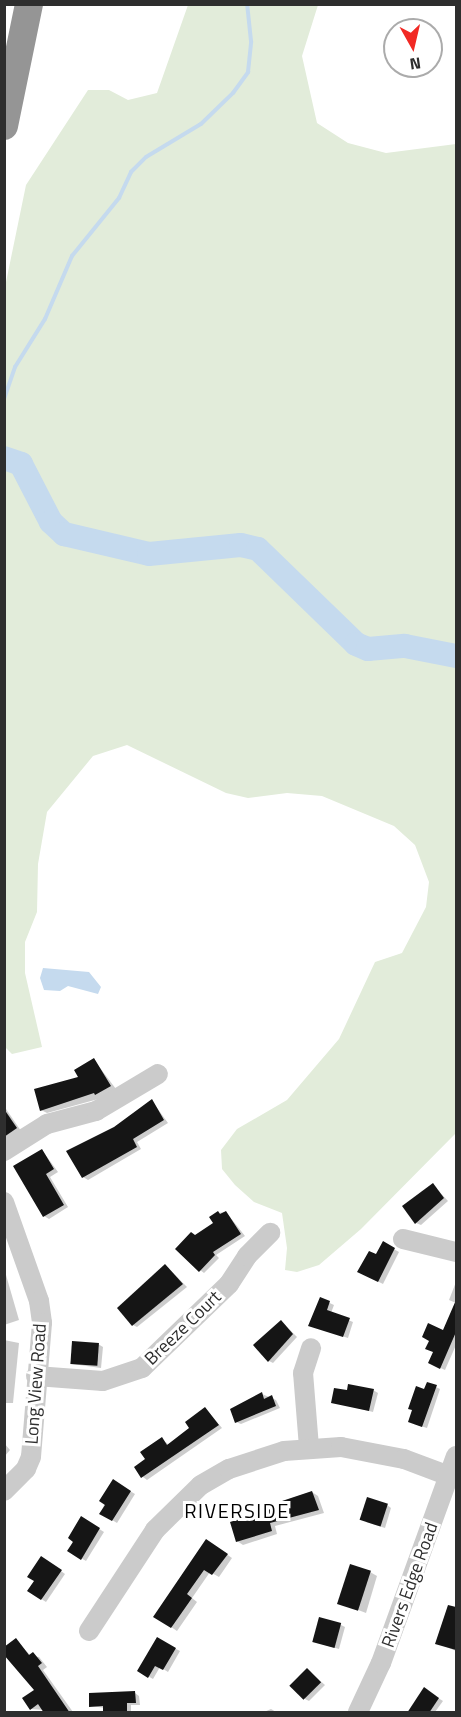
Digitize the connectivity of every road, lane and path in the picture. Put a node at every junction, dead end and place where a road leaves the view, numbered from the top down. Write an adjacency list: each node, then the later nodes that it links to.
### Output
1 (29, 4): 2 (highway)
2 (4, 126)
3 (158, 1074): 4 (street)
4 (4, 1151)
5 (4, 1202): 10 (street, Long View Road)
6 (270, 1233): 10 (street, Breeze Court)
7 (403, 1239): 8 (street)
8 (456, 1252)
9 (311, 1348): 11 (street)
10 (36, 1376): 14 (street, Long View Road)
11 (309, 1447): 13 (street); 15 (street)
12 (456, 1456): 13 (street, Rivers Edge Road)
13 (449, 1476): 16 (street, Rivers Edge Road)
14 (4, 1491)
15 (89, 1631)
16 (358, 1713)

